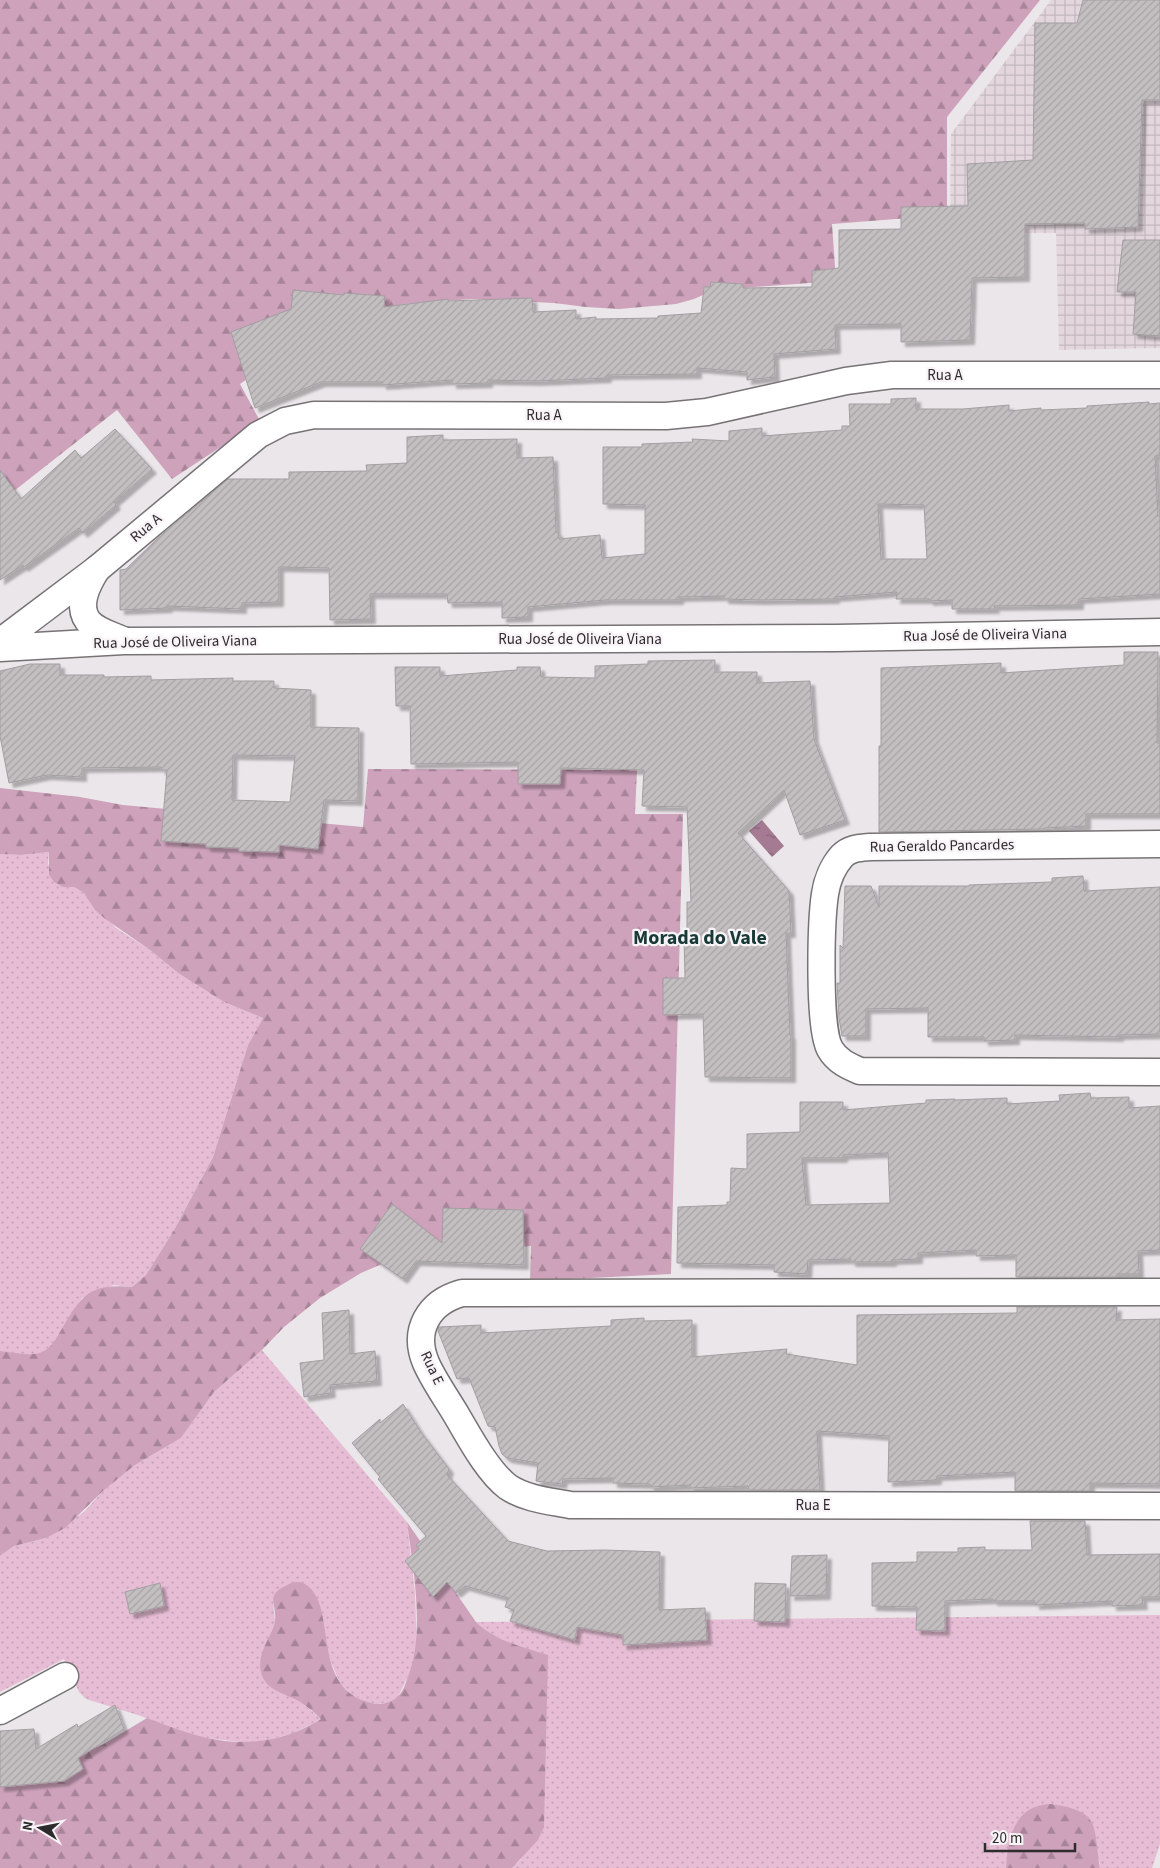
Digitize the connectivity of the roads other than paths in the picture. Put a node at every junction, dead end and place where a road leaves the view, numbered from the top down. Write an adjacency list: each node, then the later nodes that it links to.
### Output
1 (1160, 375): 2 (street, Rua A)
2 (97, 569): 4 (street); 5 (street, Rua A)
3 (1160, 632): 4 (street, Rua José de Oliveira Viana)
4 (124, 641): 6 (street, Rua José de Oliveira Viana)
5 (0, 642)
6 (0, 648)
7 (1160, 844): 8 (street, Rua Geraldo Pancardes)
8 (1160, 1072)
9 (1160, 1292): 10 (street, Rua E)
10 (1160, 1506)
11 (65, 1676): 12 (street)
12 (0, 1711)

